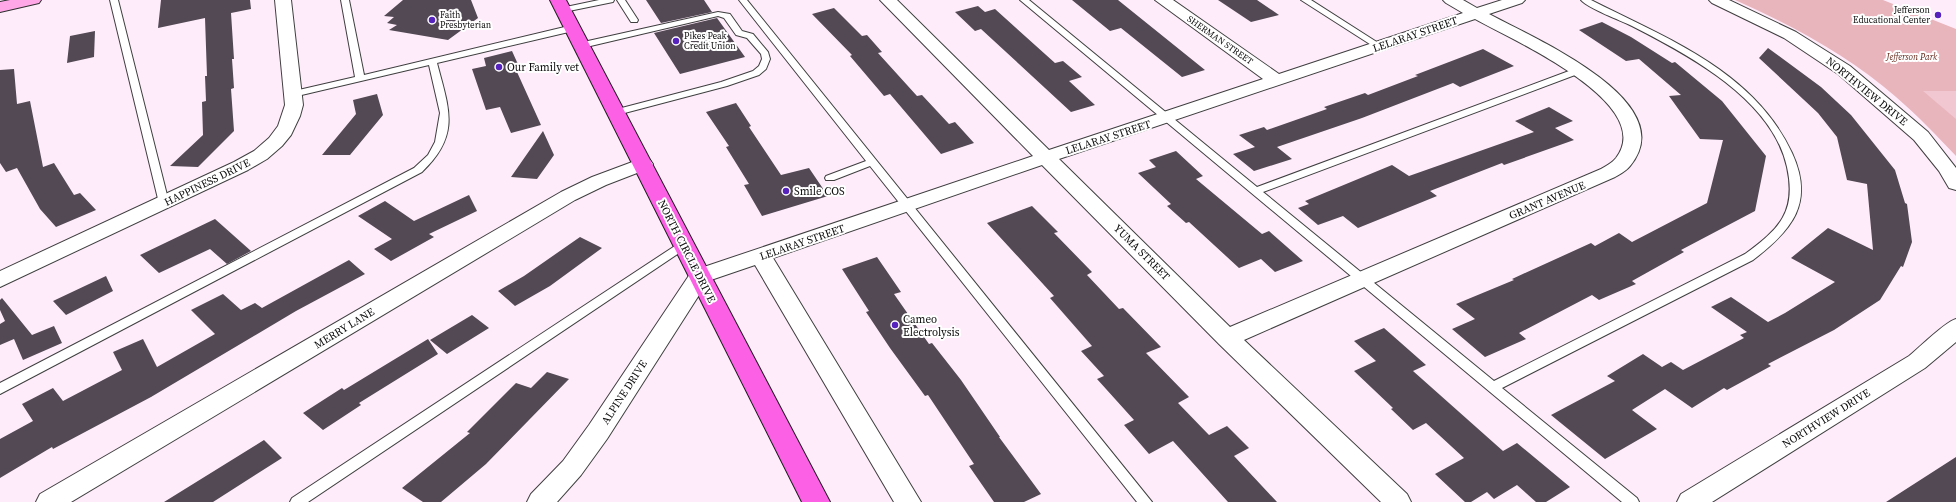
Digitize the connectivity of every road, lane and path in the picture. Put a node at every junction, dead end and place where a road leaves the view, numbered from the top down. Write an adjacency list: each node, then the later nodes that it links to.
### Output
1 (33, 0): 17 (main road)
2 (114, 0): 36 (lane)
3 (283, 0): 27 (street, HAPPINESS DRIVE)
4 (345, 0): 25 (lane)
5 (610, 0): 16 (lane)
6 (621, 0): 19 (lane)
7 (743, 0): 31 (lane)
8 (888, 0): 30 (street, YUMA STREET)
9 (1024, 0): 29 (lane)
10 (1163, 0): 26 (street, SHERMAN STREET)
11 (1305, 0): 22 (lane)
12 (1451, 0): 18 (street, GRANT AVENUE)
13 (1517, 0): 18 (street, LELARAY STREET)
14 (1585, 0): 45 (lane)
15 (1717, 0): 34 (street, NORTHVIEW DRIVE)
16 (561, 5): 20 (main road, NORTH CIRCLE DRIVE)
17 (0, 6)
18 (1475, 14): 22 (street, LELARAY STREET); 24 (street, GRANT AVENUE)
19 (634, 20)
20 (573, 28): 21 (main road, NORTH CIRCLE DRIVE); 23 (lane)
21 (582, 45): 28 (main road, NORTH CIRCLE DRIVE); 28 (lane)
22 (1379, 46): 26 (street, LELARAY STREET)
23 (432, 61): 25 (lane); 46 (lane)
24 (1580, 70): 35 (lane); 42 (street, GRANT AVENUE)
25 (360, 78): 27 (lane)
26 (1276, 80): 29 (street, LELARAY STREET)
27 (293, 94): 36 (street, HAPPINESS DRIVE)
28 (617, 112): 32 (main road, NORTH CIRCLE DRIVE)
29 (1167, 118): 30 (street, LELARAY STREET); 35 (lane)
30 (1047, 157): 37 (street, LELARAY STREET); 44 (street, YUMA STREET)
31 (872, 162): 33 (lane); 37 (lane)
32 (643, 164): 38 (main road, NORTH CIRCLE DRIVE); 48 (street, MERRY LANE)
33 (830, 178)
34 (1956, 184)
35 (1256, 191): 42 (lane)
36 (164, 202): 40 (street, HAPPINESS DRIVE)
37 (907, 206): 39 (street, LELARAY STREET); 52 (lane)
38 (684, 244): 41 (main road, NORTH CIRCLE DRIVE); 49 (lane)
39 (761, 256): 41 (street, LELARAY STREET); 51 (street)
40 (2, 276)
41 (700, 276): 47 (street, ALPINE DRIVE); 50 (main road, NORTH CIRCLE DRIVE)
42 (1362, 280): 44 (street, GRANT AVENUE); 45 (lane)
43 (1956, 327): 55 (street, NORTHVIEW DRIVE)
44 (1227, 338): 53 (street, YUMA STREET)
45 (1493, 387): 54 (lane)
46 (0, 389)
47 (544, 501)
48 (49, 502)
49 (297, 502)
50 (816, 502)
51 (908, 502)
52 (1145, 502)
53 (1398, 502)
54 (1632, 502)
55 (1690, 502)

